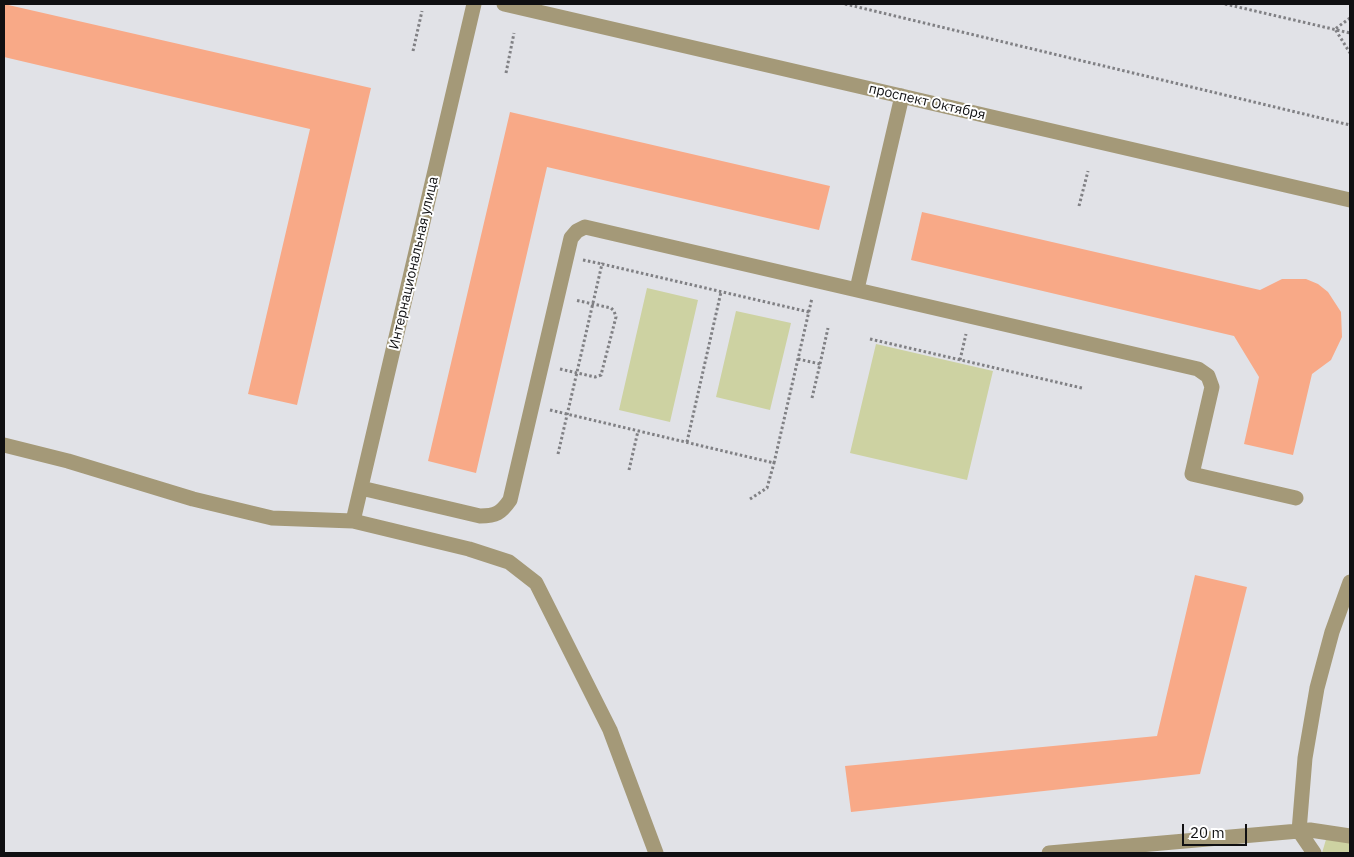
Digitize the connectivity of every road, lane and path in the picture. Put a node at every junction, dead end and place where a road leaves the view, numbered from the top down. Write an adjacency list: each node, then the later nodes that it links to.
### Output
1 (474, 4): 42 (street, Интернациональная улица)
2 (504, 4): 13 (street, проспект Октября)
3 (845, 4): 14 (path)
4 (1225, 4): 7 (path)
5 (422, 11): 10 (path)
6 (1350, 18): 7 (path)
7 (1335, 29): 9 (path); 11 (path)
8 (514, 33): 12 (path)
9 (1350, 33)
10 (414, 51)
11 (1350, 54)
12 (506, 73)
13 (902, 96): 16 (street, проспект Октября); 19 (street)
14 (1350, 125)
15 (1088, 170): 17 (path)
16 (1350, 200)
17 (1079, 206)
18 (817, 280): 19 (street); 21 (street); 23 (path)
19 (857, 289): 24 (street)
20 (722, 292): 22 (path); 23 (path); 37 (path)
21 (558, 296): 22 (path); 29 (street)
22 (593, 304): 31 (path); 31 (path)
23 (809, 312): 27 (path)
24 (970, 316): 28 (path); 43 (street)
25 (828, 328): 30 (path)
26 (870, 339): 28 (path)
27 (798, 359): 30 (path); 40 (path)
28 (960, 360): 32 (path)
29 (542, 364): 31 (path); 34 (street)
30 (820, 364): 33 (path)
31 (577, 373): 35 (path)
32 (1082, 388)
33 (812, 398)
34 (532, 406): 35 (path); 42 (street)
35 (567, 414): 36 (path); 39 (path)
36 (638, 431): 37 (path); 41 (path)
37 (687, 442): 40 (path)
38 (4, 445): 45 (street)
39 (558, 454)
40 (774, 463): 44 (path)
41 (629, 470)
42 (361, 488): 45 (street, Интернациональная улица)
43 (1296, 498)
44 (750, 499)
45 (353, 521): 49 (street)
46 (1350, 582): 47 (street)
47 (1299, 831): 48 (street); 50 (street); 51 (street)
48 (1350, 836)
49 (656, 853)
50 (1049, 853)
51 (1314, 853)

